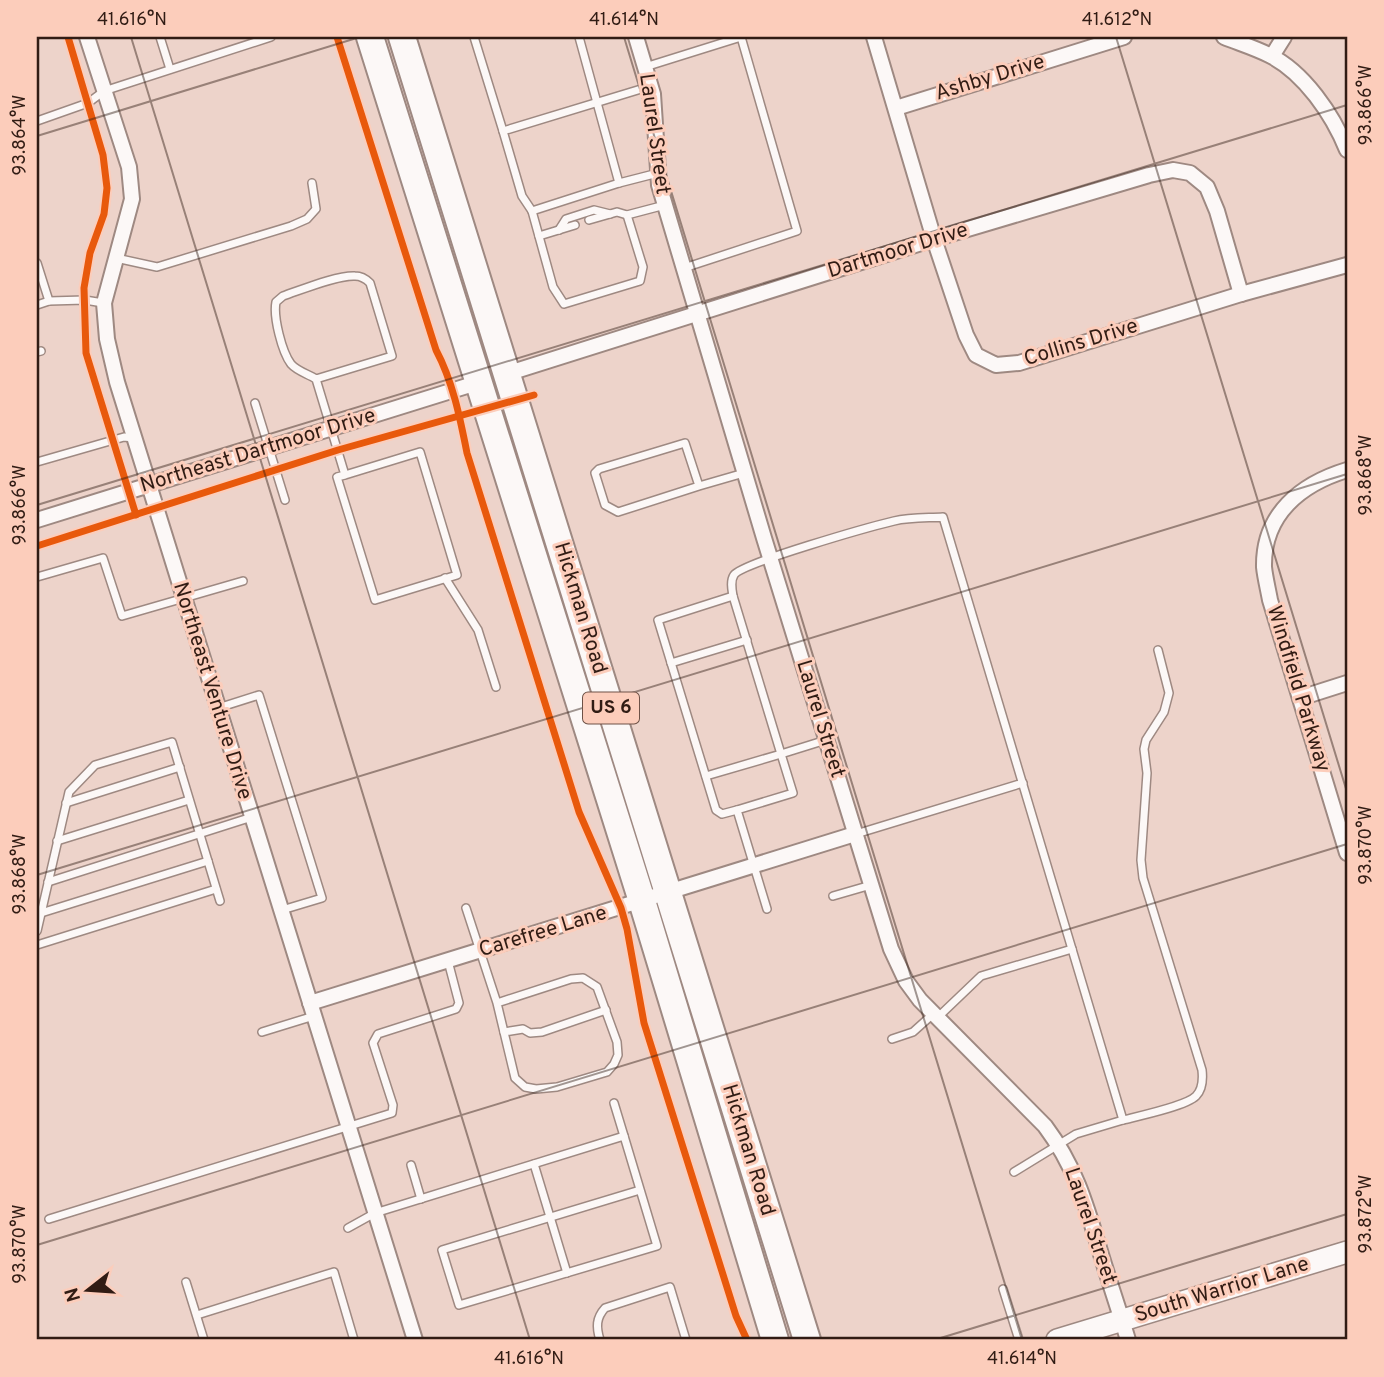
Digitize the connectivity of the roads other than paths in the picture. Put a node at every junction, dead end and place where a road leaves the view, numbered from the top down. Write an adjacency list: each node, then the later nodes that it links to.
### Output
1 (87, 37): 18 (street, Northeast Venture Drive)
2 (160, 37): 16 (lane)
3 (271, 37): 16 (lane)
4 (370, 37): 47 (highway, Hickman Road / US 6)
5 (402, 37): 45 (highway, Hickman Road / US 6)
6 (474, 37): 22 (lane)
7 (579, 37): 19 (lane)
8 (636, 37): 15 (street, Laurel Street)
9 (741, 37): 15 (lane); 39 (lane)
10 (874, 37): 20 (street, Collins Drive)
11 (1124, 37): 20 (street, Ashby Drive)
12 (1224, 37): 14 (street)
13 (1284, 37): 14 (street)
14 (1272, 56): 23 (street)
15 (645, 67): 17 (street, Laurel Street)
16 (170, 69): 18 (lane)
17 (651, 86): 19 (lane); 24 (street, Laurel Street)
18 (104, 91): 21 (lane); 36 (street, Northeast Venture Drive)
19 (598, 102): 22 (lane); 26 (lane)
20 (896, 108): 35 (street, Collins Drive)
21 (37, 121)
22 (503, 131): 28 (lane)
23 (1346, 139)
24 (659, 173): 26 (lane); 27 (street, Laurel Street)
25 (312, 183): 36 (lane)
26 (619, 183): 28 (lane)
27 (665, 205): 30 (lane); 39 (street, Laurel Street)
28 (532, 211): 34 (lane)
29 (610, 214): 30 (lane); 31 (lane); 33 (lane)
30 (627, 215): 34 (lane)
31 (589, 220)
32 (575, 225): 33 (lane)
33 (559, 230): 34 (lane)
34 (539, 236)
35 (934, 239): 40 (street, Dartmoor Drive); 40 (street, Collins Drive); 44 (street, Dartmoor Drive)
36 (115, 258): 42 (street, Northeast Venture Drive)
37 (37, 263): 41 (lane)
38 (1347, 265): 40 (street, Collins Drive)
39 (683, 268): 44 (street, Laurel Street)
40 (1241, 294)
41 (49, 301): 42 (lane); 43 (lane)
42 (104, 303): 50 (street, Northeast Venture Drive)
43 (37, 305)
44 (697, 315): 45 (street, Dartmoor Drive); 54 (street, Laurel Street)
45 (507, 374): 47 (street, Dartmoor Drive); 91 (highway, Hickman Road / US 6)
46 (316, 379): 46 (lane); 49 (lane)
47 (479, 383): 49 (street, Northeast Dartmoor Drive); 94 (highway, Hickman Road / US 6)
48 (255, 403): 51 (lane)
49 (331, 428): 51 (street, Northeast Dartmoor Drive); 55 (lane)
50 (133, 438): 52 (lane); 56 (street, Northeast Venture Drive)
51 (269, 447): 56 (street, Northeast Dartmoor Drive); 58 (lane)
52 (37, 462)
53 (1347, 470): 71 (street, Windfield Parkway)
54 (744, 473): 57 (lane); 60 (street, Laurel Street)
55 (345, 475): 62 (lane); 62 (lane)
56 (148, 485): 59 (street, Northeast Dartmoor Drive); 65 (street, Northeast Venture Drive)
57 (699, 486): 57 (lane)
58 (285, 500)
59 (37, 520)
60 (770, 558): 64 (lane); 73 (street, Laurel Street); 77 (lane)
61 (37, 577): 65 (lane)
62 (445, 578): 70 (lane)
63 (243, 581): 65 (lane)
64 (733, 596): 66 (lane); 68 (lane)
65 (183, 598): 72 (street, Northeast Venture Drive)
66 (747, 640): 68 (lane); 74 (lane)
67 (1158, 650): 112 (lane)
68 (671, 663): 76 (lane)
69 (1347, 683): 71 (street)
70 (496, 687)
71 (1300, 698): 85 (street, Windfield Parkway)
72 (218, 708): 81 (street, Northeast Venture Drive); 97 (lane)
73 (826, 740): 74 (lane); 83 (street, Laurel Street)
74 (781, 754): 76 (lane); 80 (lane)
75 (180, 767): 78 (lane); 79 (lane); 79 (lane)
76 (706, 776): 80 (lane)
77 (1023, 783): 83 (lane); 101 (lane)
78 (189, 800): 82 (lane); 84 (lane)
79 (66, 803): 84 (lane)
80 (737, 810): 87 (lane)
81 (251, 817): 82 (lane); 97 (street, Northeast Venture Drive)
82 (200, 834): 86 (lane); 88 (lane)
83 (855, 834): 87 (street, Carefree Lane); 89 (street, Laurel Street)
84 (57, 841): 88 (lane)
85 (1347, 853)
86 (208, 861): 90 (lane); 98 (lane)
87 (754, 866): 91 (street, Carefree Lane); 96 (lane)
88 (48, 882): 98 (lane)
89 (871, 885): 92 (lane); 107 (street, Laurel Street)
90 (216, 890): 93 (lane); 100 (lane)
91 (667, 892): 94 (street, Carefree Lane); 137 (highway, Hickman Road / US 6)
92 (833, 896)
93 (220, 901)
94 (642, 901): 102 (street, Carefree Lane); 136 (highway, Hickman Road / US 6)
95 (466, 908): 102 (lane)
96 (767, 909)
97 (281, 911): 105 (street, Northeast Venture Drive)
98 (41, 913): 99 (lane)
99 (37, 931)
100 (37, 945)
101 (1072, 949): 107 (lane); 112 (lane)
102 (480, 951): 103 (street, Carefree Lane); 104 (lane)
103 (448, 961): 105 (street, Carefree Lane); 113 (lane)
104 (497, 1003): 106 (lane); 109 (lane)
105 (312, 1010): 108 (lane); 113 (street, Northeast Venture Drive)
106 (606, 1010): 109 (lane); 109 (lane)
107 (934, 1016): 110 (lane); 115 (street, Laurel Street)
108 (262, 1032)
109 (504, 1032)
110 (892, 1040)
111 (614, 1103): 114 (lane)
112 (1123, 1120): 115 (lane)
113 (348, 1126): 121 (street, Northeast Venture Drive); 123 (lane)
114 (624, 1136): 116 (lane); 119 (lane)
115 (1058, 1144): 118 (lane); 130 (street, Laurel Street)
116 (534, 1164): 120 (lane); 122 (lane)
117 (411, 1165): 120 (lane)
118 (1014, 1172)
119 (640, 1190): 122 (lane); 126 (lane)
120 (421, 1199): 121 (lane)
121 (375, 1213): 124 (lane); 133 (street, Northeast Venture Drive)
122 (550, 1217): 126 (lane); 126 (lane)
123 (49, 1219)
124 (348, 1228)
125 (1347, 1252): 130 (street, South Warrior Lane)
126 (567, 1273)
127 (186, 1282): 129 (lane)
128 (1003, 1289): 138 (lane)
129 (197, 1315): 131 (lane); 132 (lane)
130 (1125, 1330): 139 (street, South Warrior Lane)
131 (204, 1340)
132 (354, 1340)
133 (415, 1340)
134 (600, 1340): 135 (lane)
135 (686, 1340)
136 (775, 1340)
137 (807, 1340)
138 (1019, 1340)
139 (1057, 1340)

